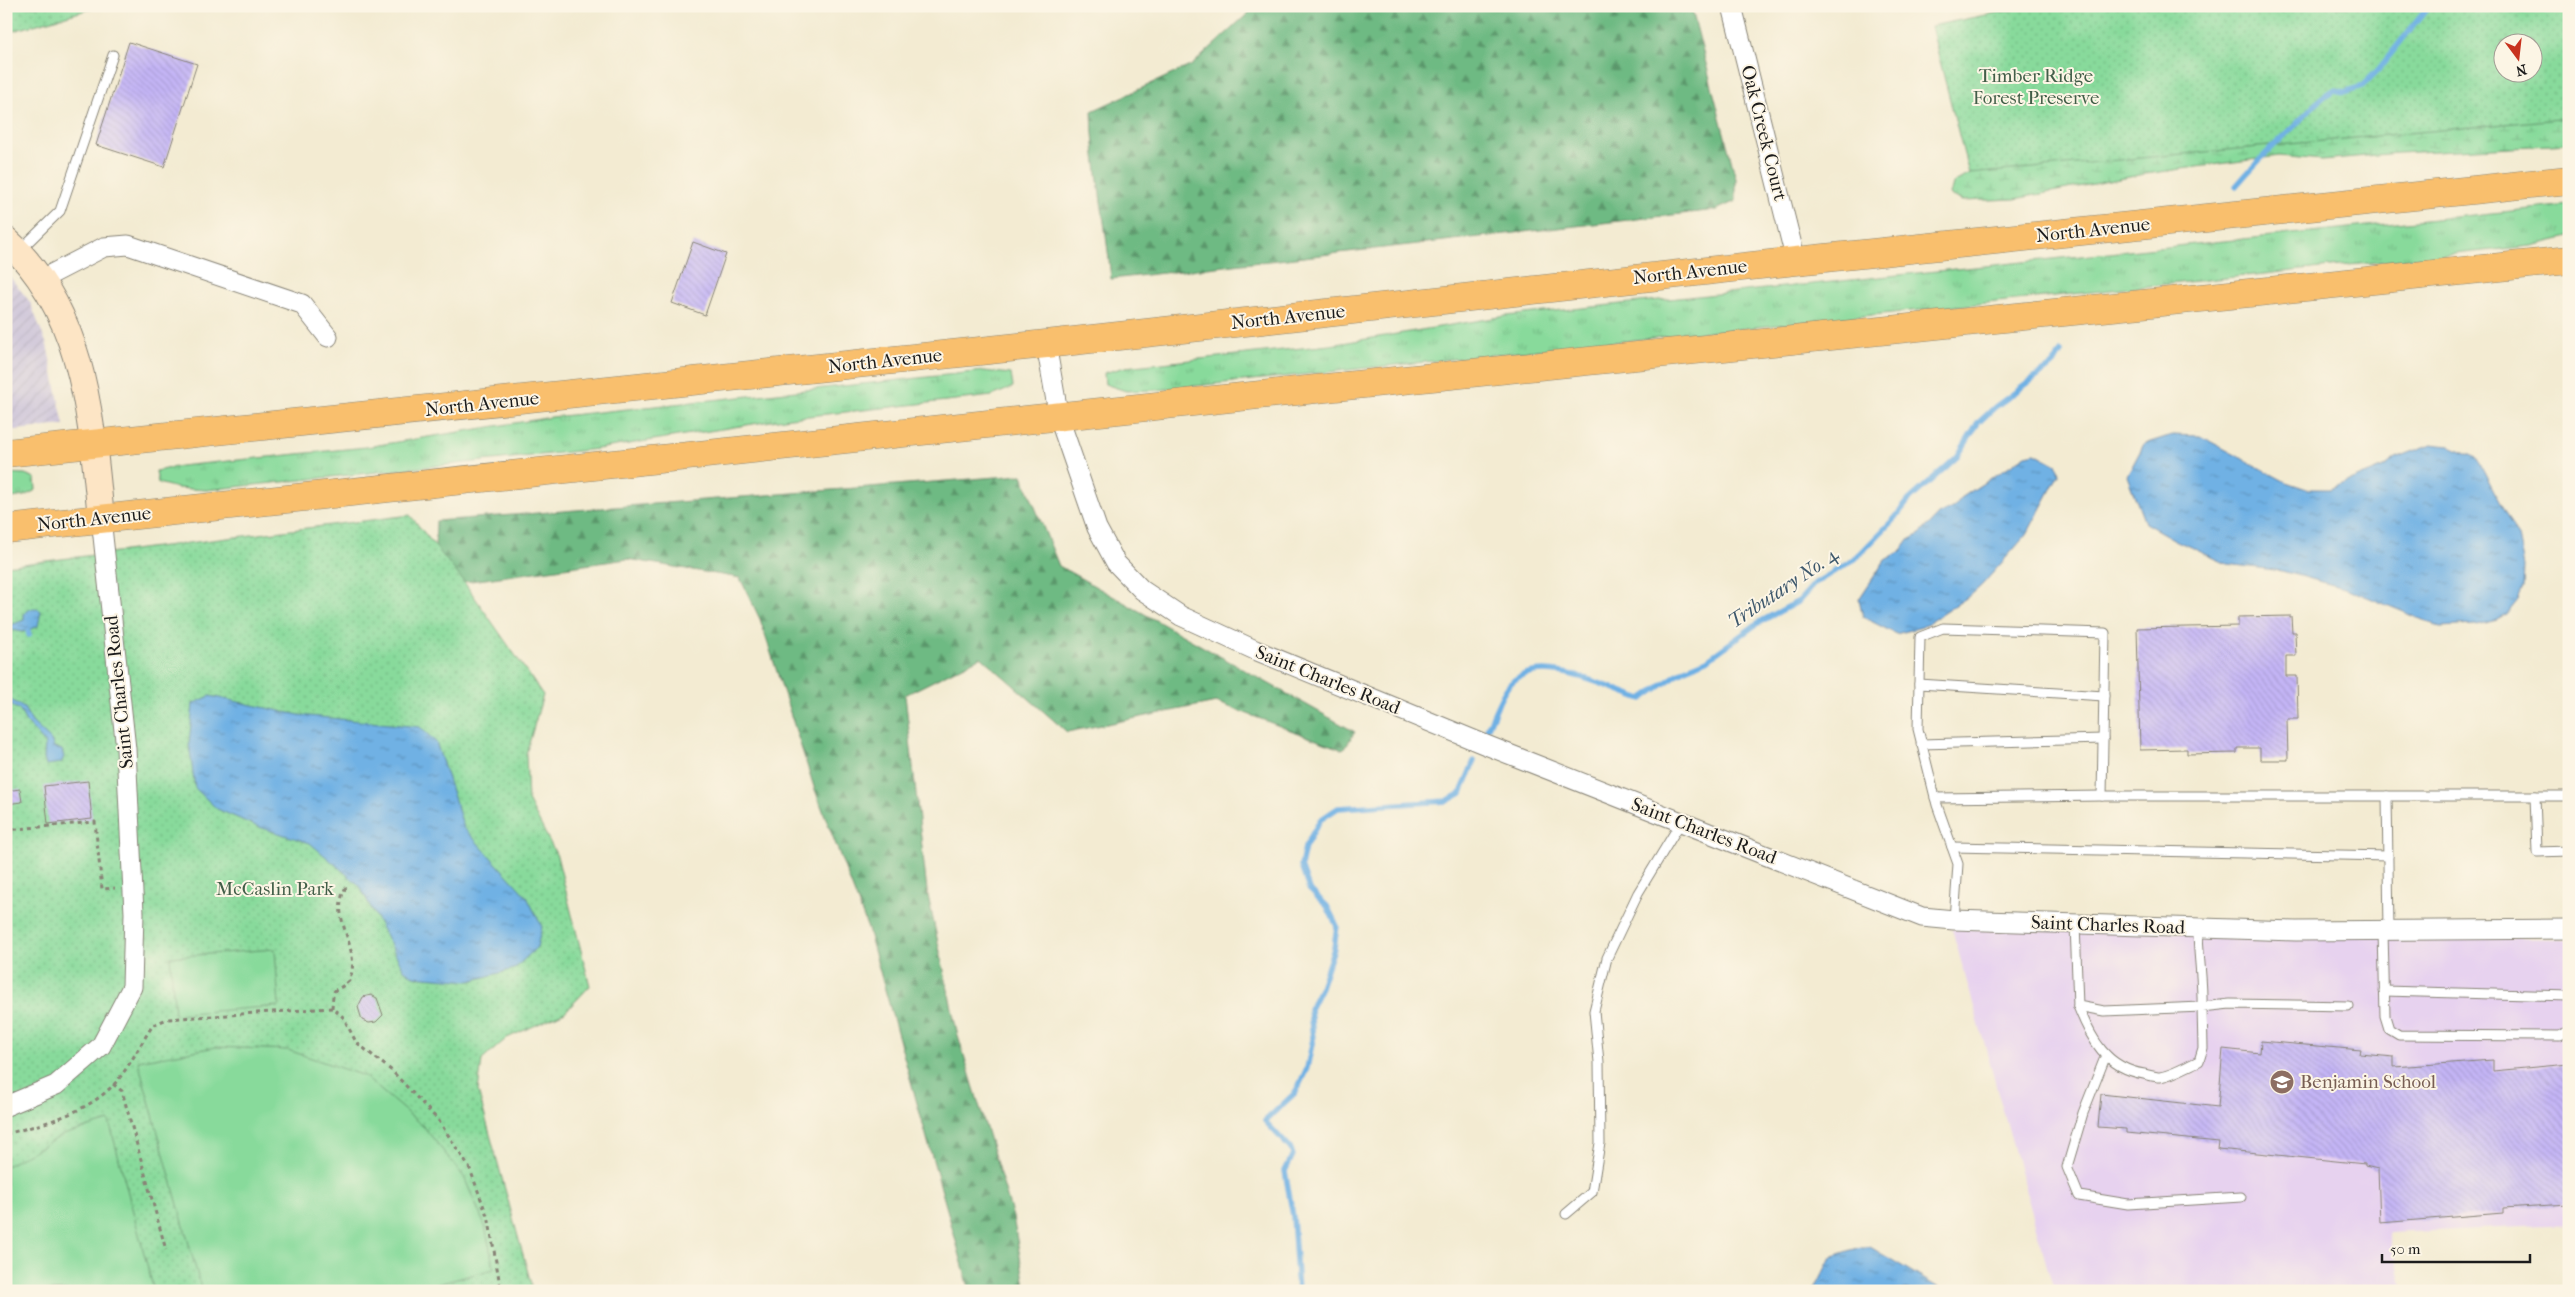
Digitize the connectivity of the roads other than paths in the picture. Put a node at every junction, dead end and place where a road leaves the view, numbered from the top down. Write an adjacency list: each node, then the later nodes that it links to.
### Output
1 (1732, 6): 6 (street, Oak Creek Court)
2 (113, 55): 4 (lane)
3 (2569, 180): 6 (main road, North Avenue)
4 (13, 246): 7 (street, Saint Charles Road)
5 (2569, 260): 10 (main road, North Avenue)
6 (1796, 261): 9 (main road, North Avenue)
7 (42, 279): 8 (street); 11 (street, Saint Charles Road)
8 (328, 337)
9 (1046, 344): 10 (street, Saint Charles Road); 11 (main road, North Avenue)
10 (1059, 418): 13 (main road, North Avenue); 24 (street, Saint Charles Road)
11 (94, 445): 12 (main road, North Avenue); 13 (street, Saint Charles Road)
12 (6, 453)
13 (101, 518): 14 (main road, North Avenue); 40 (street, Saint Charles Road)
14 (6, 529)
15 (1919, 684): 16 (lane); 16 (lane); 18 (lane)
16 (2104, 696): 17 (lane)
17 (2103, 739): 18 (lane); 19 (lane)
18 (1922, 744): 23 (lane)
19 (2102, 796): 20 (lane); 23 (lane)
20 (2387, 796): 21 (lane); 27 (lane)
21 (2535, 796): 22 (lane); 26 (lane)
22 (2569, 796)
23 (1935, 798): 25 (lane)
24 (1681, 822): 28 (street, Saint Charles Road); 42 (lane)
25 (1952, 847): 27 (lane); 28 (lane)
26 (2569, 851)
27 (2388, 856): 32 (lane)
28 (1954, 920): 29 (street, Saint Charles Road)
29 (2075, 924): 30 (street, Saint Charles Road); 35 (lane)
30 (2198, 928): 32 (street, Saint Charles Road); 37 (lane)
31 (2569, 929): 32 (street, Saint Charles Road)
32 (2386, 931): 33 (lane)
33 (2384, 991): 34 (lane); 38 (lane)
34 (2569, 996)
35 (2078, 1006): 37 (lane); 39 (lane)
36 (2348, 1006): 37 (lane)
37 (2202, 1007): 39 (lane)
38 (2569, 1031)
39 (2106, 1055): 41 (lane)
40 (6, 1106)
41 (2241, 1197)
42 (1566, 1214)

